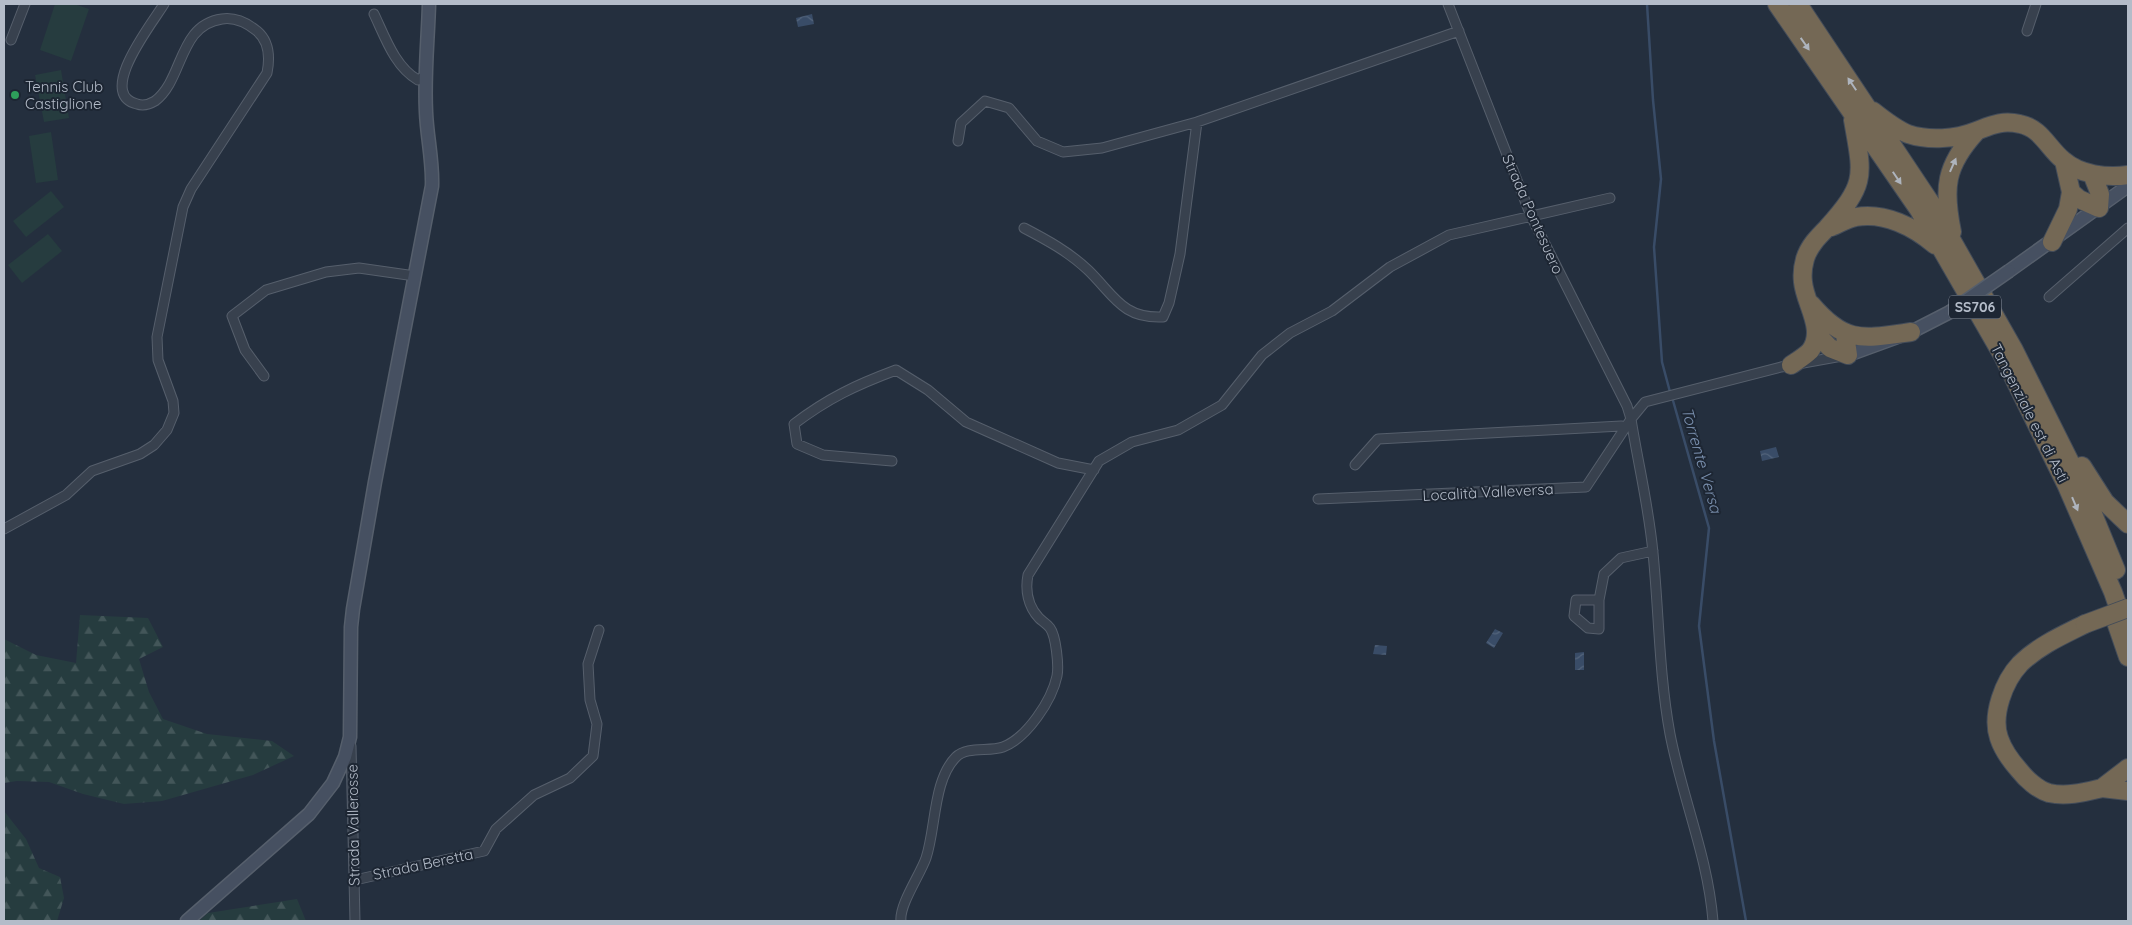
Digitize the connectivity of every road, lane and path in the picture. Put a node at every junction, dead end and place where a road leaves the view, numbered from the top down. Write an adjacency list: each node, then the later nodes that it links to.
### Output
1 (25, 4): 11 (street)
2 (164, 4): 46 (street)
3 (429, 4): 12 (street)
4 (1448, 4): 9 (street, Strada Pontesuero)
5 (1777, 4): 13 (highway, Tangenziale est di Asti / SS706, one-way to 13)
6 (1798, 4): 13 (highway, Tangenziale est di Asti / SS706, one-way to 6)
7 (2036, 4): 10 (street)
8 (374, 14): 12 (street)
9 (1458, 31): 14 (street); 24 (street, Strada Pontesuero)
10 (2028, 31)
11 (11, 40)
12 (426, 75): 30 (street)
13 (1859, 109): 15 (highway); 27 (highway); 29 (highway, Tangenziale est di Asti / SS706)
14 (1197, 122): 16 (street); 25 (street)
15 (1976, 132): 17 (highway); 29 (highway, one-way to 15)
16 (958, 141)
17 (2064, 161): 18 (highway); 21 (highway)
18 (2092, 174): 19 (highway); 23 (highway)
19 (2128, 175)
20 (2128, 186): 23 (street)
21 (2071, 192): 23 (highway); 28 (highway)
22 (1610, 198): 24 (street)
23 (2100, 208): 28 (street)
24 (1531, 216): 40 (street, Strada Pontesuero); 43 (street)
25 (1024, 228)
26 (2128, 228): 31 (street)
27 (1826, 229): 29 (highway); 32 (highway)
28 (2052, 242): 33 (street, bridge)
29 (1949, 249): 36 (highway, Tangenziale est di Asti / SS706); 48 (highway, Tangenziale est di Asti / SS706, one-way to 48)
30 (416, 276): 39 (street); 55 (street)
31 (2049, 297)
32 (1808, 300): 34 (highway); 35 (highway)
33 (1911, 332): 35 (highway); 37 (street)
34 (1817, 334): 37 (highway); 38 (highway)
35 (1846, 334): 37 (highway)
36 (2014, 350): 45 (highway); 50 (highway, Tangenziale est di Asti / SS706)
37 (1848, 355): 38 (street)
38 (1791, 365): 40 (street)
39 (264, 376)
40 (1629, 423): 42 (street); 44 (street, Località Valleversa); 47 (street, Strada Pontesuero)
41 (892, 461): 43 (street)
42 (1355, 465)
43 (1094, 470): 62 (street)
44 (1318, 500)
45 (2128, 524)
46 (4, 529)
47 (1653, 551): 49 (street); 63 (street, Strada Pontesuero)
48 (2113, 592): 53 (highway, Tangenziale est di Asti / SS706); 54 (highway)
49 (1599, 600)
50 (2128, 601)
51 (2128, 608): 57 (highway, bridge)
52 (599, 630): 59 (street, Strada Beretta)
53 (2128, 635)
54 (2128, 656)
55 (351, 728): 59 (street, Strada Vallerosse); 60 (street)
56 (2128, 768): 57 (highway)
57 (2102, 788): 58 (highway)
58 (2128, 791)
59 (354, 880): 61 (street, Strada Vallerosse)
60 (187, 921)
61 (355, 921)
62 (901, 921)
63 (1713, 921)

